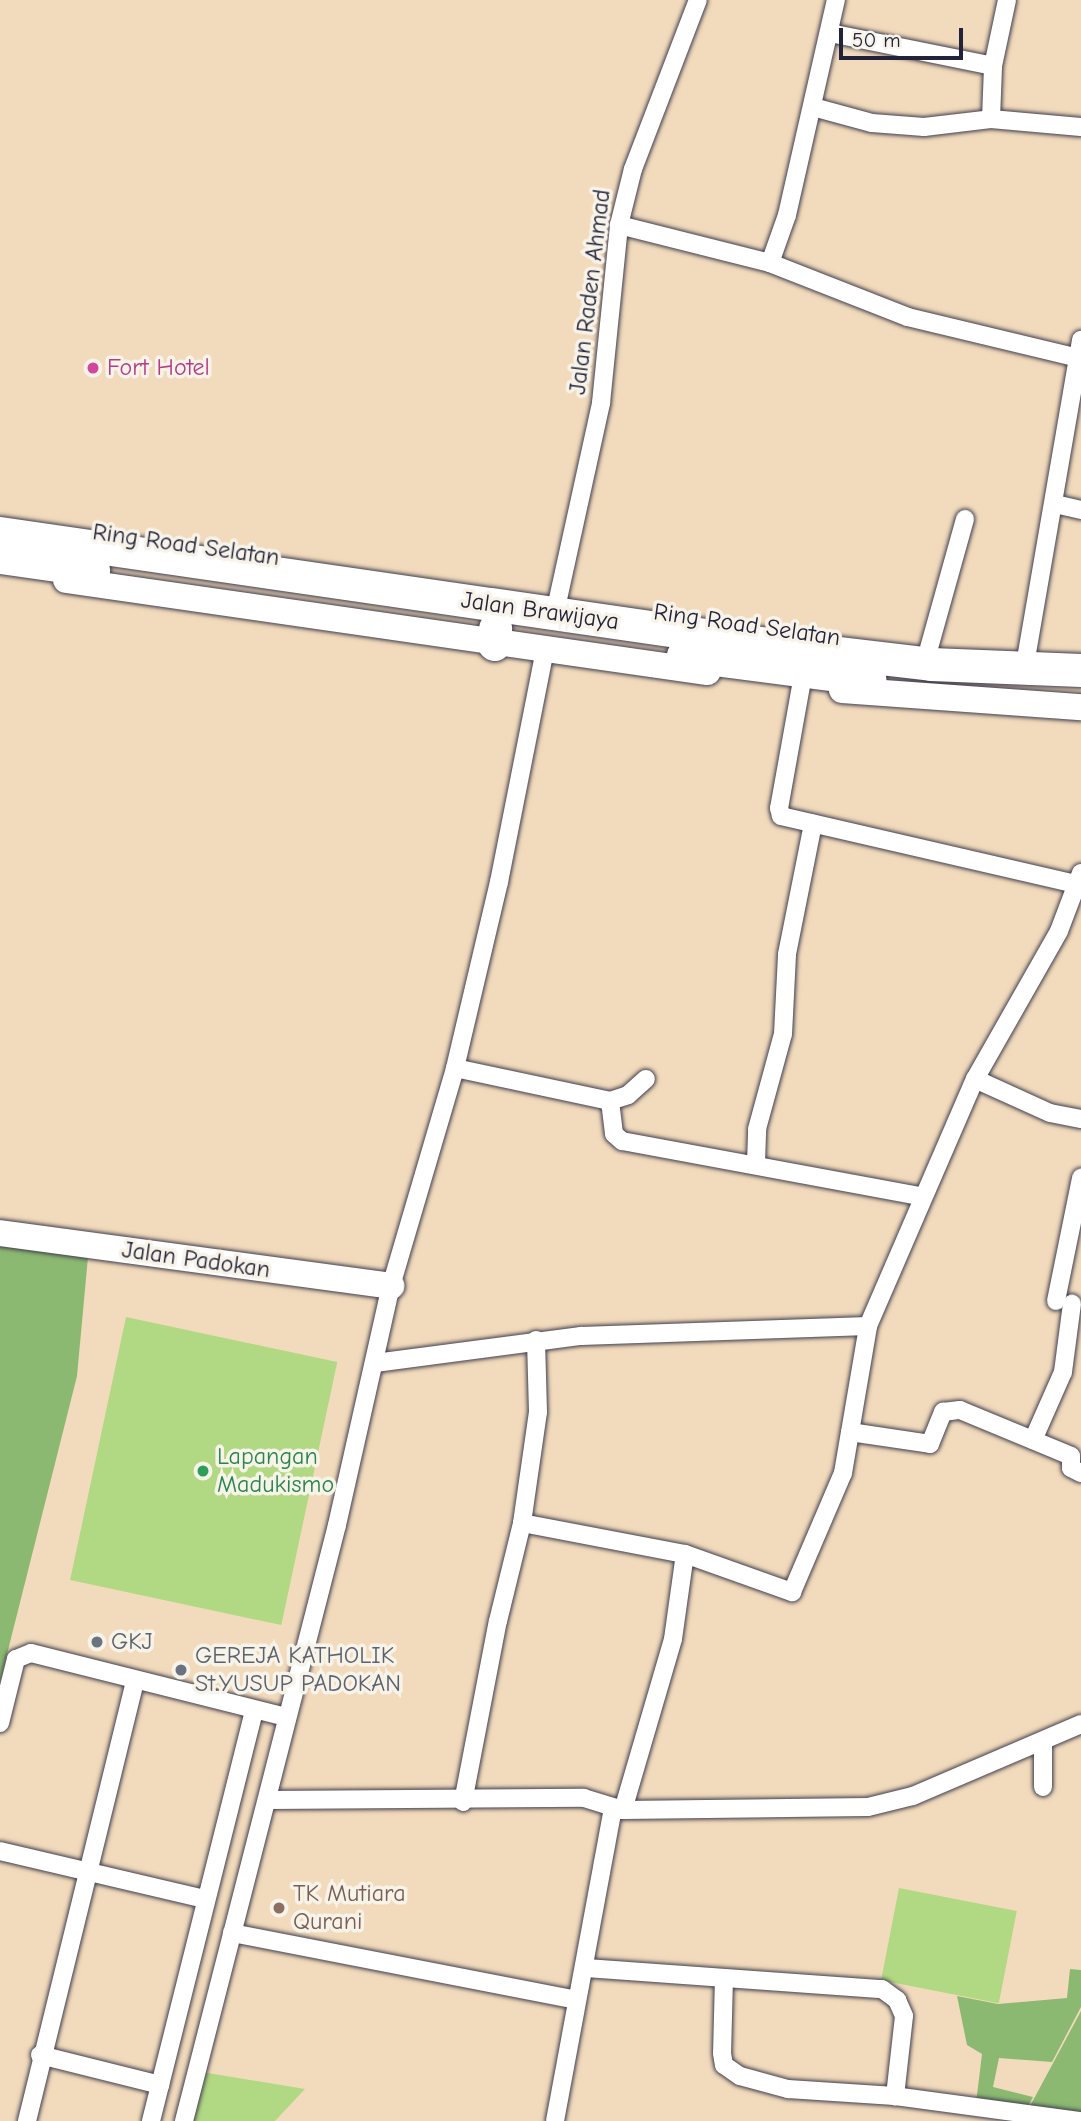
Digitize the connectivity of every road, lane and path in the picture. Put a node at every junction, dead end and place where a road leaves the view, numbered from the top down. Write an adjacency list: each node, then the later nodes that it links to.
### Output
1 (698, 0): 9 (street, Jalan Raden Ahmad)
2 (836, 0): 4 (street)
3 (1007, 0): 5 (street)
4 (830, 33): 5 (street); 6 (street)
5 (993, 66): 7 (street)
6 (813, 107): 7 (street); 10 (street)
7 (991, 119): 8 (street)
8 (1081, 127)
9 (630, 228): 10 (street); 19 (street, Jalan Raden Ahmad)
10 (770, 262): 11 (street)
11 (1080, 349): 12 (street)
12 (1055, 504): 13 (street); 23 (street)
13 (1081, 510)
14 (0, 517): 19 (street, Ring Road Selatan)
15 (965, 519): 21 (street)
16 (0, 533): 25 (highway, Jalan Brawijaya)
17 (0, 556): 20 (highway, Jalan Brawijaya)
18 (0, 570): 20 (street)
19 (558, 599): 21 (street, Ring Road Selatan)
20 (494, 636): 22 (street); 27 (highway, Jalan Brawijaya)
21 (929, 648): 23 (street, Ring Road Selatan)
22 (545, 650): 26 (street); 31 (street)
23 (1027, 653): 24 (street, Ring Road Selatan)
24 (1081, 656)
25 (1081, 670)
26 (801, 685): 28 (street); 29 (street)
27 (1081, 690)
28 (1081, 707)
29 (813, 824): 30 (street); 36 (street)
30 (1079, 881): 33 (street)
31 (455, 1068): 34 (street); 40 (street)
32 (646, 1079): 34 (street)
33 (975, 1079): 35 (street); 38 (street)
34 (610, 1101): 36 (street)
35 (1081, 1119)
36 (756, 1163): 38 (street)
37 (1081, 1178): 45 (street)
38 (920, 1196): 41 (street)
39 (0, 1233): 40 (street, Jalan Padokan)
40 (391, 1286): 43 (street)
41 (868, 1326): 42 (street); 44 (street)
42 (536, 1340): 43 (street); 47 (street)
43 (375, 1363): 51 (street)
44 (850, 1432): 45 (street); 48 (street)
45 (1033, 1440): 46 (street)
46 (1081, 1474)
47 (522, 1523): 48 (street); 57 (street)
48 (685, 1554): 58 (street)
49 (135, 1680): 50 (street); 52 (street); 60 (street)
50 (254, 1712): 51 (street); 61 (street)
51 (286, 1717): 56 (street)
52 (0, 1723)
53 (1081, 1724): 54 (street)
54 (1043, 1741): 55 (street); 58 (street)
55 (1043, 1787)
56 (268, 1800): 57 (street); 62 (street)
57 (463, 1802): 58 (street)
58 (618, 1809): 63 (street)
59 (0, 1851): 60 (street)
60 (87, 1870): 61 (street); 66 (street)
61 (205, 1899): 67 (street)
62 (232, 1933): 65 (street); 72 (street)
63 (586, 1968): 64 (street); 65 (street)
64 (724, 1978): 68 (street); 68 (street)
65 (577, 2000): 73 (street)
66 (40, 2055): 67 (street); 70 (street)
67 (160, 2085): 71 (street)
68 (895, 2096): 69 (street)
69 (995, 2116): 74 (street)
70 (27, 2121)
71 (151, 2121)
72 (184, 2121)
73 (555, 2121)
74 (1081, 2121)

